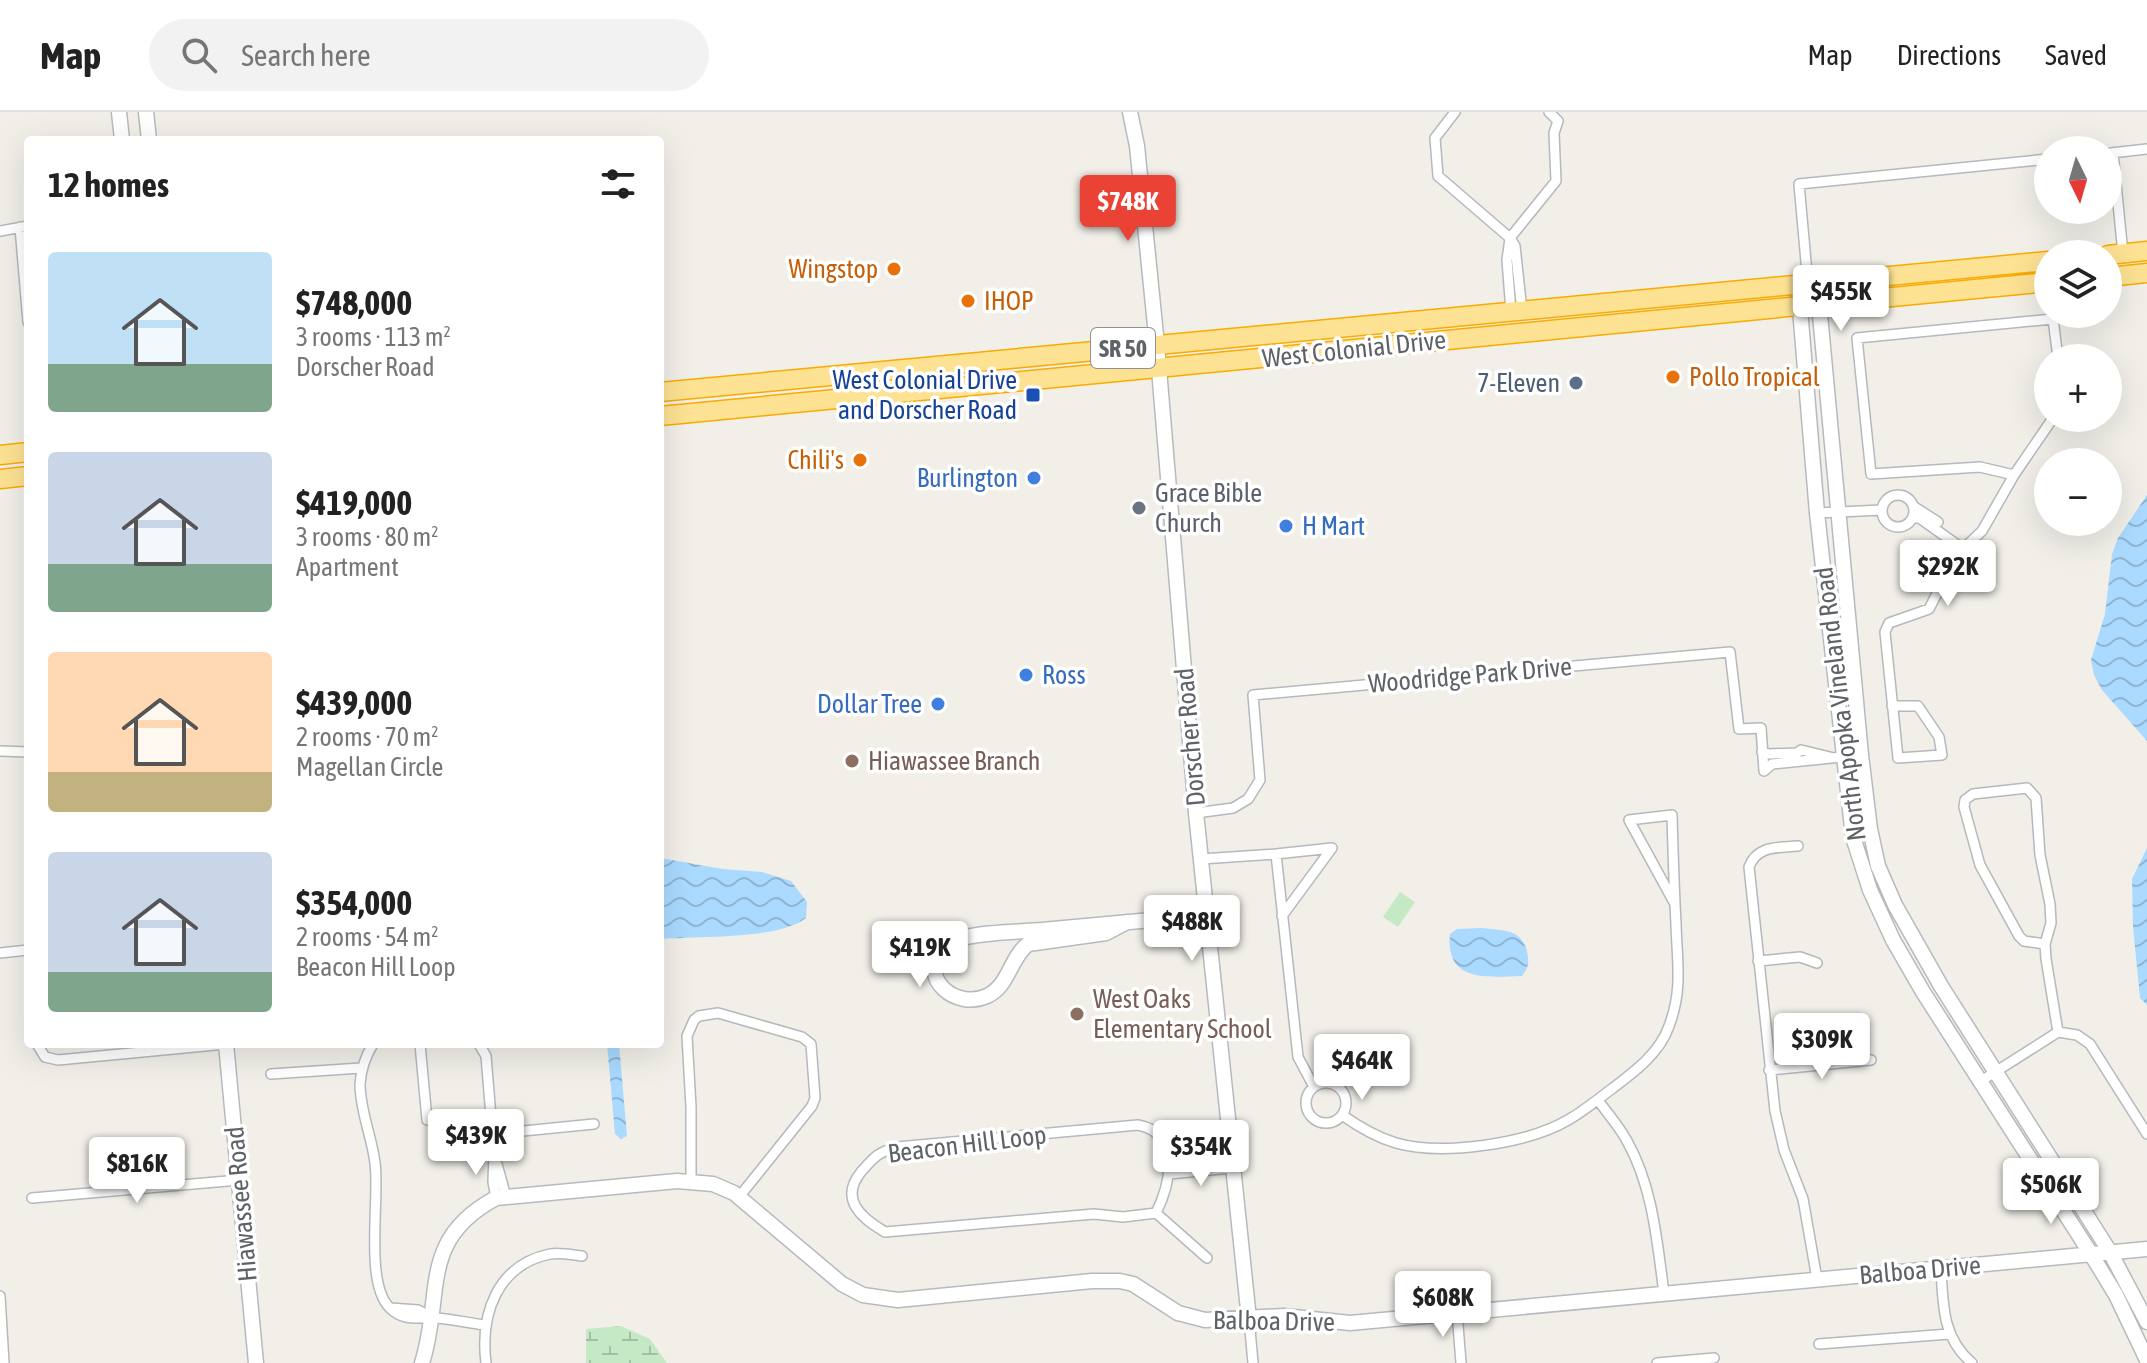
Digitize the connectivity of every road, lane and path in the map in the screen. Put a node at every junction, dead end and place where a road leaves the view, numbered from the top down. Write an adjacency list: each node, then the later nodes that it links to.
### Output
1 (119, 112): 6 (street)
2 (146, 112): 7 (street)
3 (1130, 112): 27 (street, Dorscher Road)
4 (1549, 112): 13 (street)
5 (1451, 114): 13 (street)
6 (122, 136)
7 (149, 136)
8 (2147, 149): 9 (street)
9 (2122, 152)
10 (2034, 160): 20 (street)
11 (24, 227): 12 (street)
12 (0, 231)
13 (1510, 238): 23 (street)
14 (2147, 251): 15 (highway)
15 (2122, 256)
16 (2034, 262): 20 (highway, West Colonial Drive / SR 50)
17 (2147, 273): 18 (highway)
18 (2122, 276)
19 (2034, 283): 22 (highway, West Colonial Drive / SR 50)
20 (1808, 284): 21 (highway, West Colonial Drive / SR 50); 22 (street)
21 (1586, 305): 23 (highway, West Colonial Drive / SR 50); 24 (highway)
22 (1809, 305): 24 (highway, West Colonial Drive / SR 50); 41 (street, North Apopka Vineland Road); 42 (street, North Apopka Vineland Road)
23 (1516, 312): 25 (highway); 27 (highway, West Colonial Drive / SR 50)
24 (1520, 333): 25 (highway, West Colonial Drive / SR 50)
25 (1451, 340): 28 (highway, West Colonial Drive / SR 50)
26 (2056, 344): 36 (street)
27 (1157, 345): 28 (street, Dorscher Road); 29 (highway, West Colonial Drive / SR 50)
28 (1160, 369): 31 (highway, West Colonial Drive / SR 50); 52 (street, Dorscher Road)
29 (800, 379): 30 (highway, West Colonial Drive / SR 50); 31 (highway)
30 (664, 392)
31 (800, 403): 32 (highway, West Colonial Drive / SR 50)
32 (664, 416)
33 (2043, 432): 36 (street)
34 (24, 452): 35 (highway)
35 (0, 455)
36 (2014, 475): 45 (street)
37 (24, 476): 38 (highway)
38 (0, 479)
39 (1913, 506): 40 (street); 43 (street); 44 (street)
40 (1882, 510): 41 (street); 43 (street)
41 (1838, 512): 42 (street); 50 (street, North Apopka Vineland Road)
42 (1817, 513): 51 (street, North Apopka Vineland Road)
43 (1913, 517): 44 (street)
44 (1946, 535): 45 (street)
45 (1963, 549): 46 (street)
46 (1892, 706): 46 (street)
47 (0, 751): 48 (street)
48 (24, 752)
49 (1762, 752): 51 (street, Woodridge Park Drive); 51 (street, Woodridge Park Drive); 52 (street, Woodridge Park Drive)
50 (1861, 755): 51 (street, Woodridge Park Drive); 75 (street, North Apopka Vineland Road)
51 (1837, 757): 77 (street, North Apopka Vineland Road)
52 (1196, 813): 55 (street, Dorscher Road)
53 (1798, 846): 63 (street)
54 (1276, 854): 55 (street); 58 (street); 58 (street)
55 (1201, 859): 57 (street, Dorscher Road)
56 (1675, 904): 56 (street); 79 (street)
57 (1206, 915): 59 (street); 86 (street, Dorscher Road)
58 (1282, 916): 78 (street)
59 (1127, 922): 59 (street)
60 (2045, 944): 60 (street); 65 (street)
61 (24, 950): 62 (street)
62 (0, 953)
63 (1758, 961): 64 (street); 74 (street)
64 (1817, 963)
65 (2058, 1032): 75 (street); 84 (street)
66 (39, 1048): 67 (street)
67 (184, 1048)
68 (226, 1048): 88 (street, Hiawassee Road)
69 (371, 1048): 73 (street)
70 (420, 1048): 81 (street)
71 (481, 1048): 83 (street)
72 (1871, 1060): 74 (street)
73 (361, 1068): 76 (street); 104 (street)
74 (1769, 1070): 100 (street)
75 (1994, 1071): 77 (street); 95 (street, North Apopka Vineland Road)
76 (271, 1074)
77 (1981, 1081): 96 (street, North Apopka Vineland Road)
78 (1314, 1087): 80 (street); 80 (street)
79 (1598, 1100): 80 (street); 101 (street)
80 (1342, 1115)
81 (427, 1120)
82 (594, 1124): 83 (street)
83 (492, 1134): 92 (street)
84 (2147, 1134)
85 (1168, 1160): 86 (street); 87 (street, Beacon Hill Loop); 93 (street, Beacon Hill Loop)
86 (1231, 1162): 87 (street); 105 (street, Dorscher Road)
87 (1169, 1174): 93 (street, Beacon Hill Loop)
88 (239, 1180): 91 (street); 113 (street, Hiawassee Road)
89 (691, 1181): 90 (street, Balboa Drive); 90 (street); 92 (street, Balboa Drive)
90 (739, 1197): 105 (street, Balboa Drive)
91 (32, 1198)
92 (501, 1198): 104 (street)
93 (1156, 1213): 98 (street)
94 (2147, 1249): 95 (street, Balboa Drive)
95 (2110, 1252): 96 (street, Balboa Drive); 106 (street, North Apopka Vineland Road)
96 (2091, 1254): 99 (street, Balboa Drive); 111 (street, North Apopka Vineland Road)
97 (582, 1256): 107 (street)
98 (1207, 1258)
99 (1941, 1268): 100 (street, Balboa Drive); 108 (street)
100 (1817, 1279): 101 (street, Balboa Drive)
101 (1664, 1293): 103 (street, Balboa Drive)
102 (0, 1296): 112 (street)
103 (1457, 1312): 105 (street, Balboa Drive); 117 (street)
104 (433, 1318): 107 (street); 114 (street)
105 (1249, 1319): 116 (street, Dorscher Road)
106 (2147, 1322)
107 (485, 1325): 115 (street)
108 (1949, 1334): 109 (street); 119 (street)
109 (1819, 1344)
110 (1714, 1358): 118 (street)
111 (2147, 1360)
112 (4, 1363)
113 (256, 1363)
114 (422, 1363)
115 (486, 1363)
116 (1253, 1363)
117 (1461, 1363)
118 (1657, 1363)
119 (1972, 1363)

